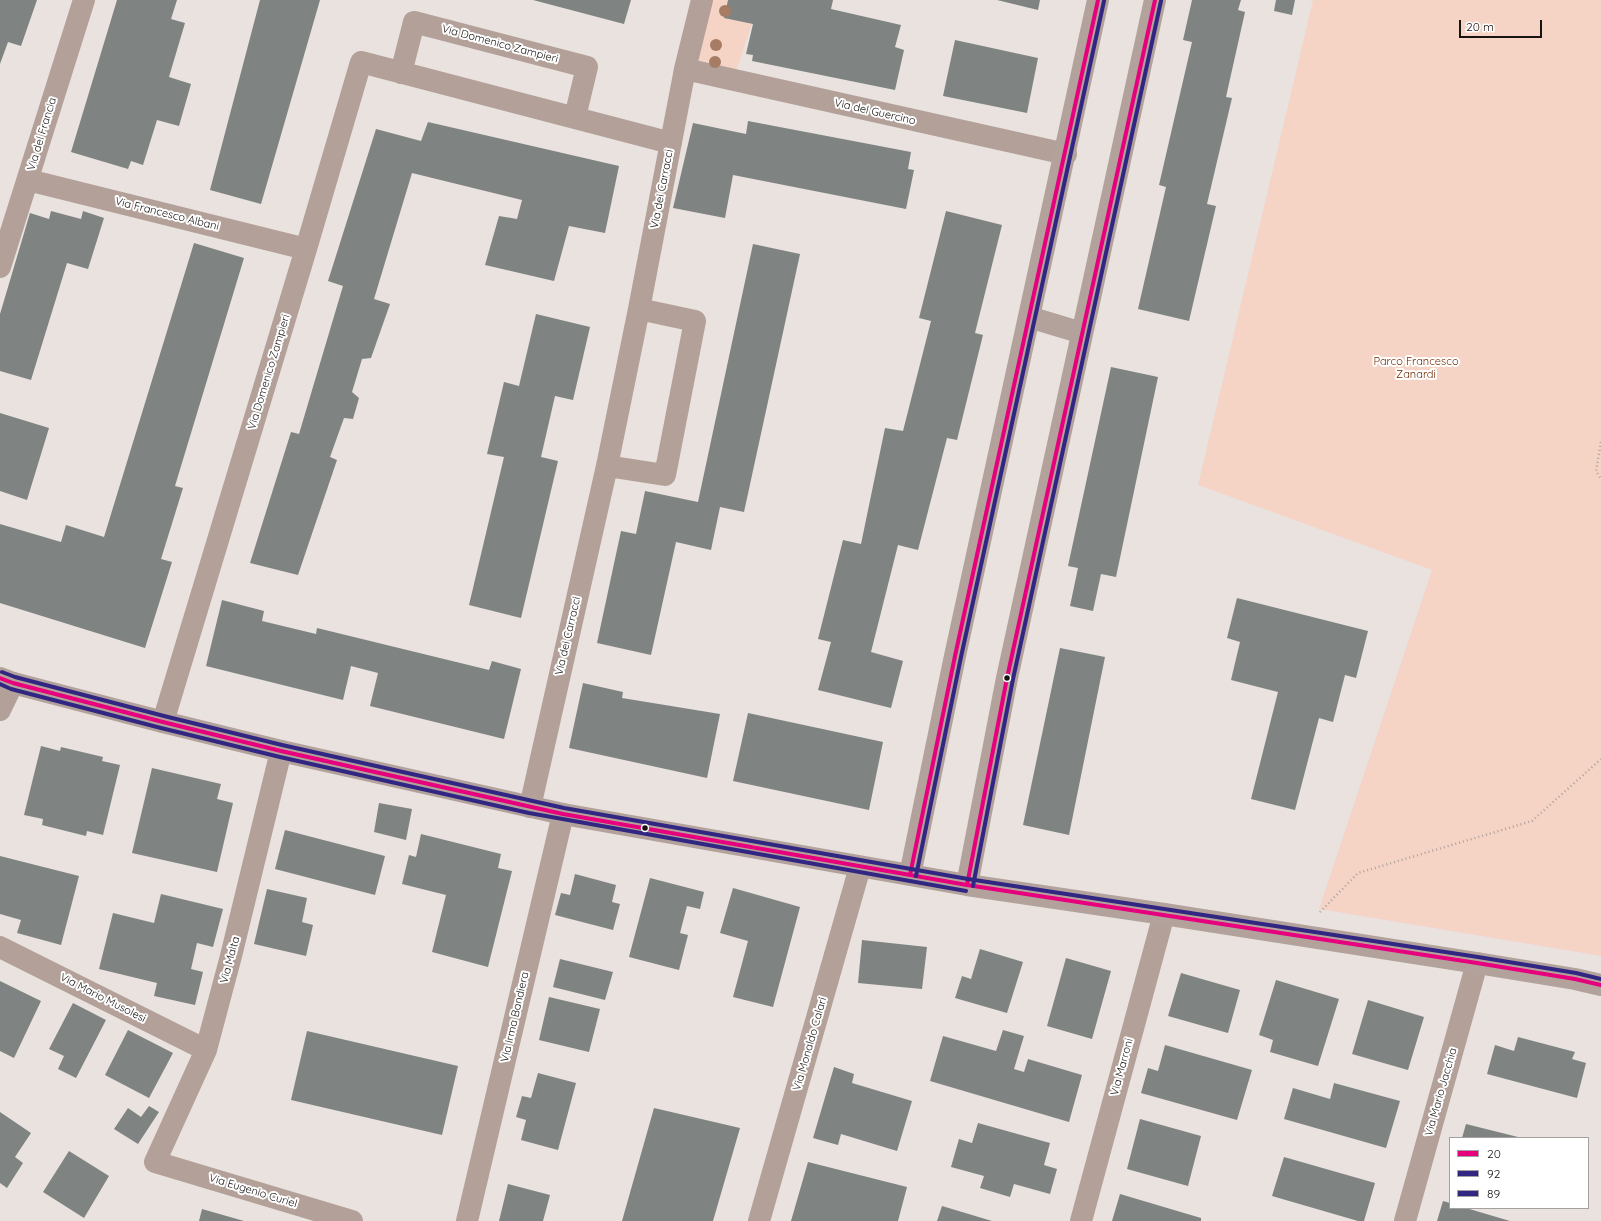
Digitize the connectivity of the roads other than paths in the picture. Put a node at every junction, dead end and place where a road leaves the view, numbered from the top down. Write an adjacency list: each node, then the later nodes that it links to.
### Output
1 (84, 0): 10 (street, Via del Francia)
2 (702, 0): 5 (street, Via dei Carracci)
3 (1098, 0): 9 (main road)
4 (1155, 0): 15 (main road)
5 (685, 69): 8 (street, Via dei Carracci); 9 (street, Via del Guercino)
6 (401, 73): 7 (street, Via Domenico Zampieri); 7 (street, Via Domenico Zampieri); 11 (street, Via Domenico Zampieri)
7 (575, 117): 8 (street, Via Domenico Zampieri)
8 (671, 142): 13 (street, Via dei Carracci)
9 (1066, 154): 14 (main road)
10 (28, 180): 11 (street, Via Francesco Albani); 12 (street, Via del Francia)
11 (306, 249): 19 (street, Via Domenico Zampieri)
12 (0, 267)
13 (639, 309): 16 (street, Via dei Carracci); 16 (street)
14 (1029, 318): 15 (main road); 24 (main road)
15 (1082, 333): 25 (main road)
16 (606, 466): 21 (street, Via dei Carracci)
17 (7, 680): 18 (street); 19 (main road)
18 (0, 710)
19 (163, 722): 20 (main road)
20 (281, 751): 21 (main road); 30 (street, Via Malta)
21 (530, 807): 22 (main road)
22 (563, 814): 23 (main road); 33 (street, Via Irma Bandiera)
23 (860, 867): 24 (main road); 34 (street, Via Monaldo Calari)
24 (910, 875): 25 (main road)
25 (967, 885): 26 (main road)
26 (1164, 914): 28 (main road); 35 (street, Via Marroni)
27 (0, 947): 30 (street, Via Mario Musolesi)
28 (1477, 963): 29 (main road); 36 (street, Via Mario Jacchia)
29 (1601, 985)
30 (206, 1050): 31 (street, Via Malta)
31 (155, 1162): 32 (street, Via Eugenio Curiel)
32 (352, 1221)
33 (467, 1221)
34 (760, 1221)
35 (1081, 1221)
36 (1405, 1221)

